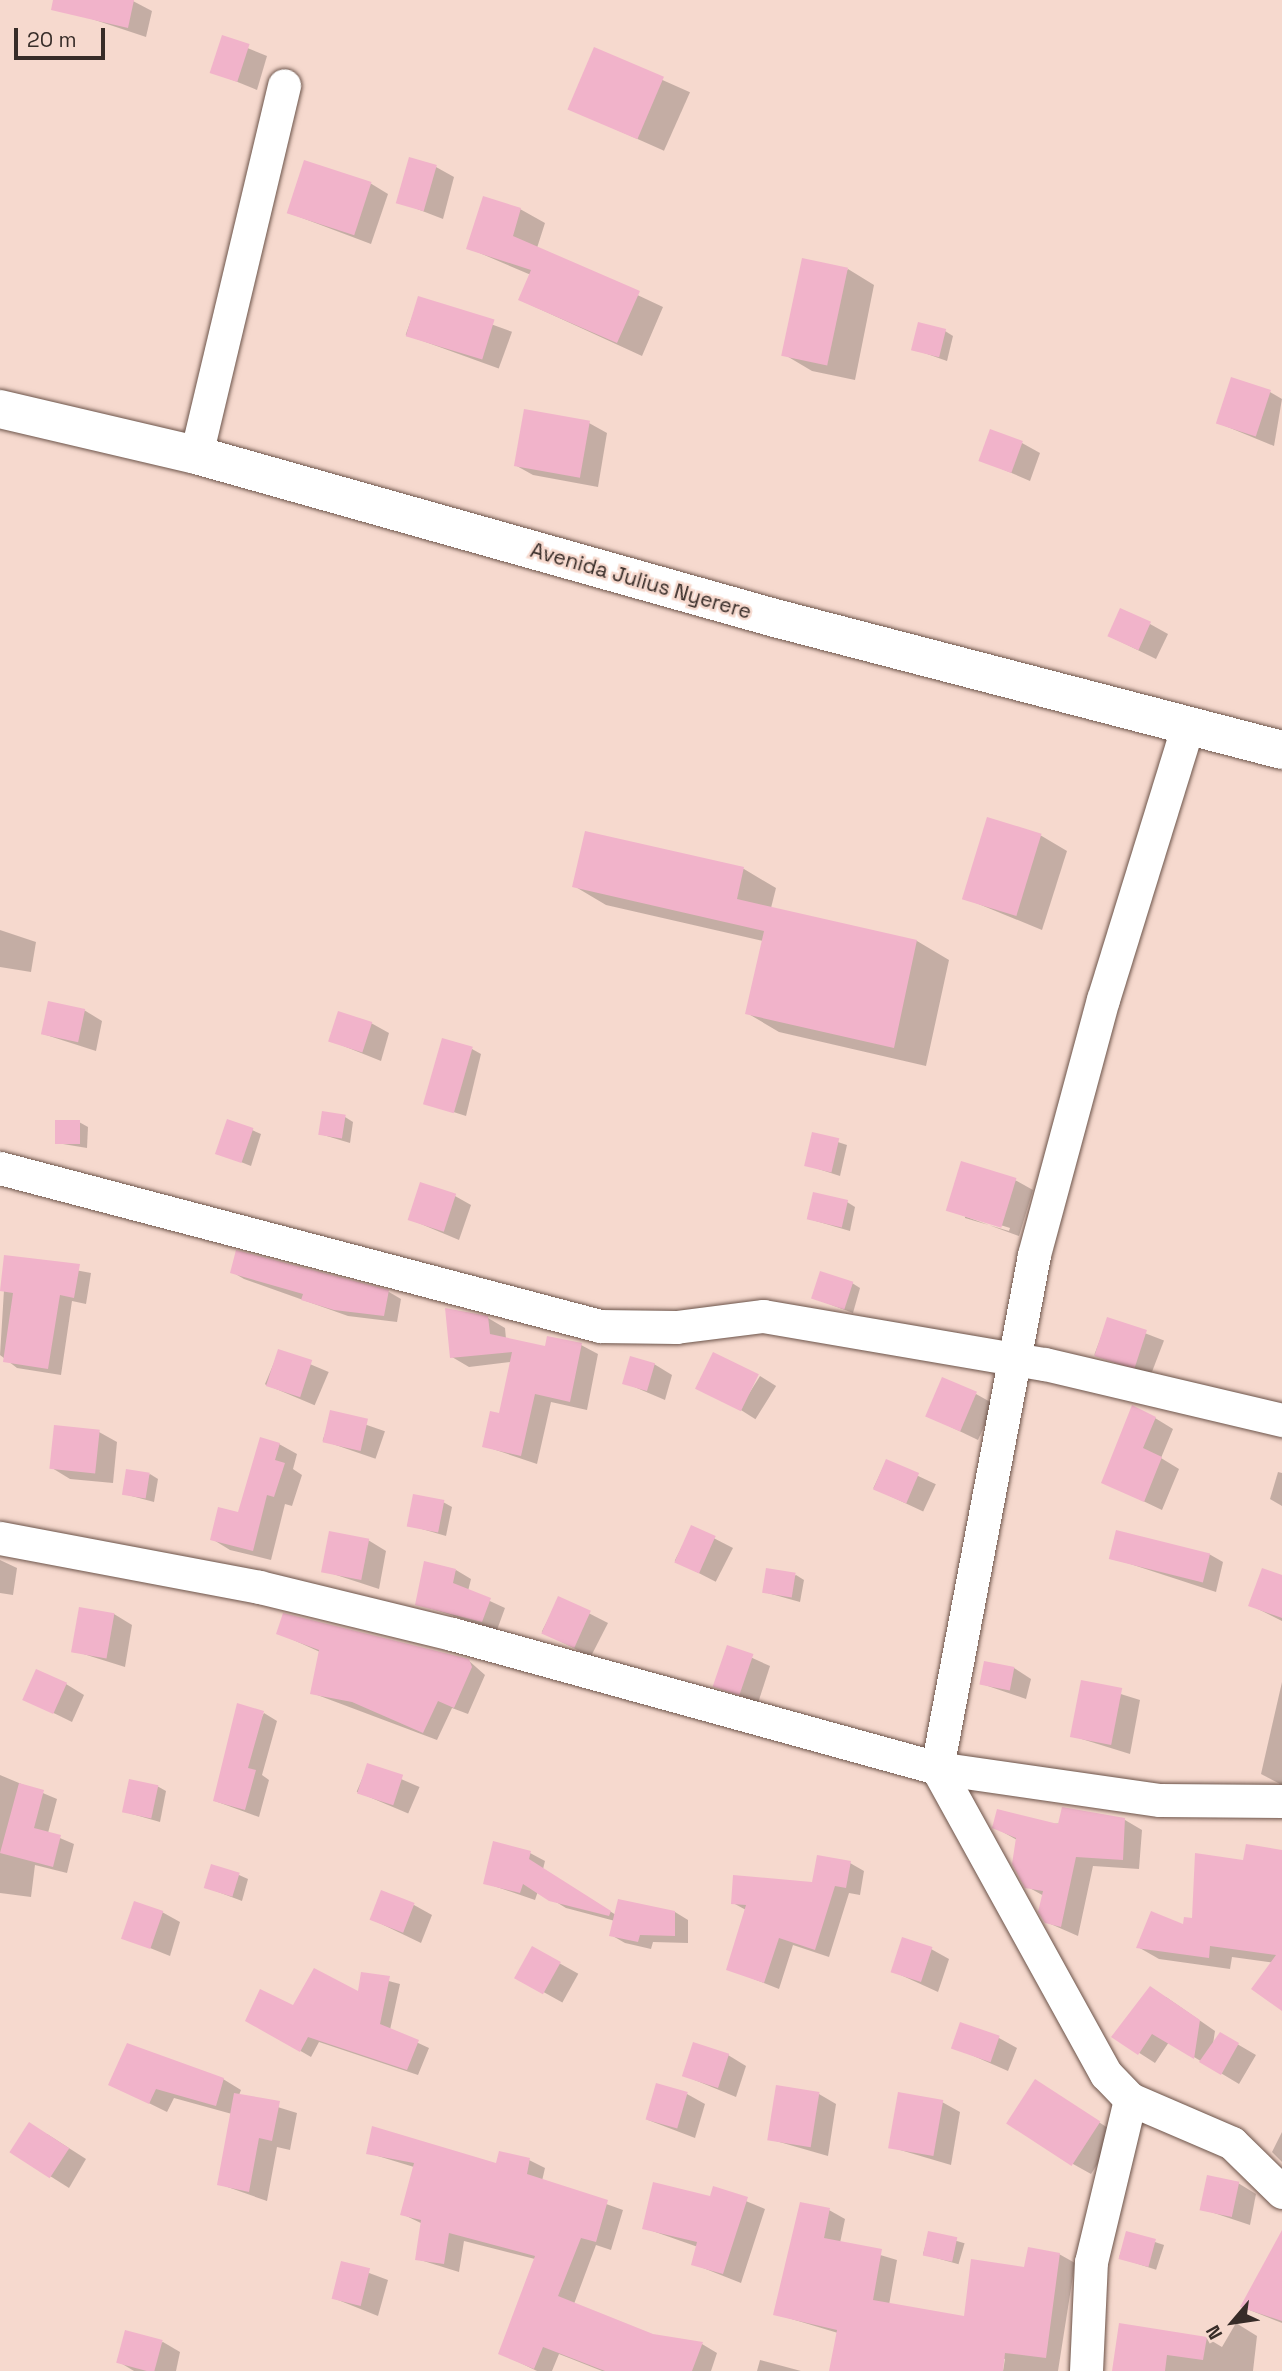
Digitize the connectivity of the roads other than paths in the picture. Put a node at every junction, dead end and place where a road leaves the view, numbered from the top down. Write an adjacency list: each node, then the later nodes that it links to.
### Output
1 (284, 85): 3 (street)
2 (0, 409): 3 (street, Avenida Julius Nyerere)
3 (196, 455): 4 (street, Avenida Julius Nyerere)
4 (1188, 725): 5 (street, Avenida Julius Nyerere); 7 (street)
5 (1282, 750)
6 (0, 1168): 7 (street)
7 (1010, 1357): 8 (street); 10 (street)
8 (1282, 1420)
9 (0, 1538): 10 (street)
10 (937, 1768): 11 (street); 12 (street)
11 (1282, 1801)
12 (1130, 2099): 13 (street); 14 (street)
13 (1282, 2192)
14 (1086, 2371)

